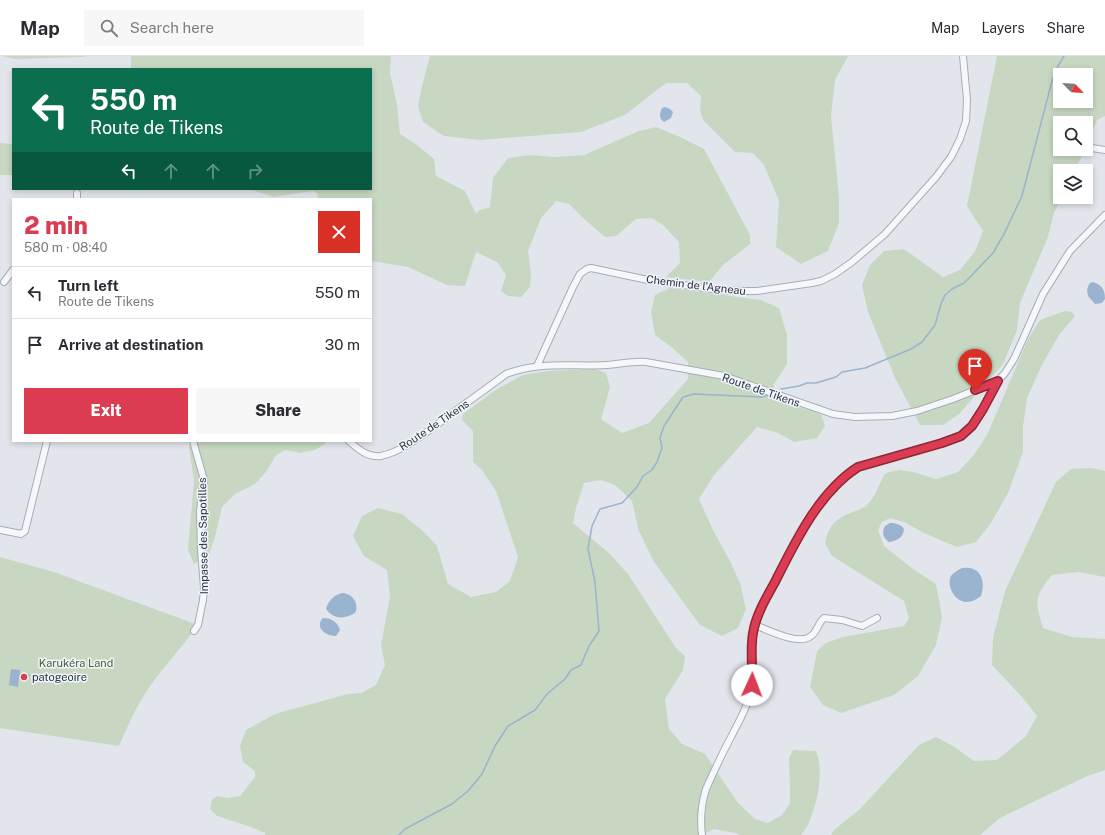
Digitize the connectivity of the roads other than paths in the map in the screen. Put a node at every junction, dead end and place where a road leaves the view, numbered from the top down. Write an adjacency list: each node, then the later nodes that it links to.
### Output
1 (963, 56): 8 (street, Chemin de l’Agneau)
2 (1093, 148): 3 (street)
3 (1105, 150)
4 (1105, 215): 9 (street)
5 (12, 271): 7 (street)
6 (12, 278): 7 (street)
7 (2, 283)
8 (537, 366): 9 (street, Route de Tikens); 12 (street, Route de Tikens)
9 (998, 381): 15 (street)
10 (47, 442): 13 (street)
11 (193, 442): 16 (street, Impasse des Sapotilles)
12 (350, 442)
13 (1, 530)
14 (877, 618): 15 (street)
15 (755, 625): 17 (street)
16 (194, 631)
17 (702, 835)

